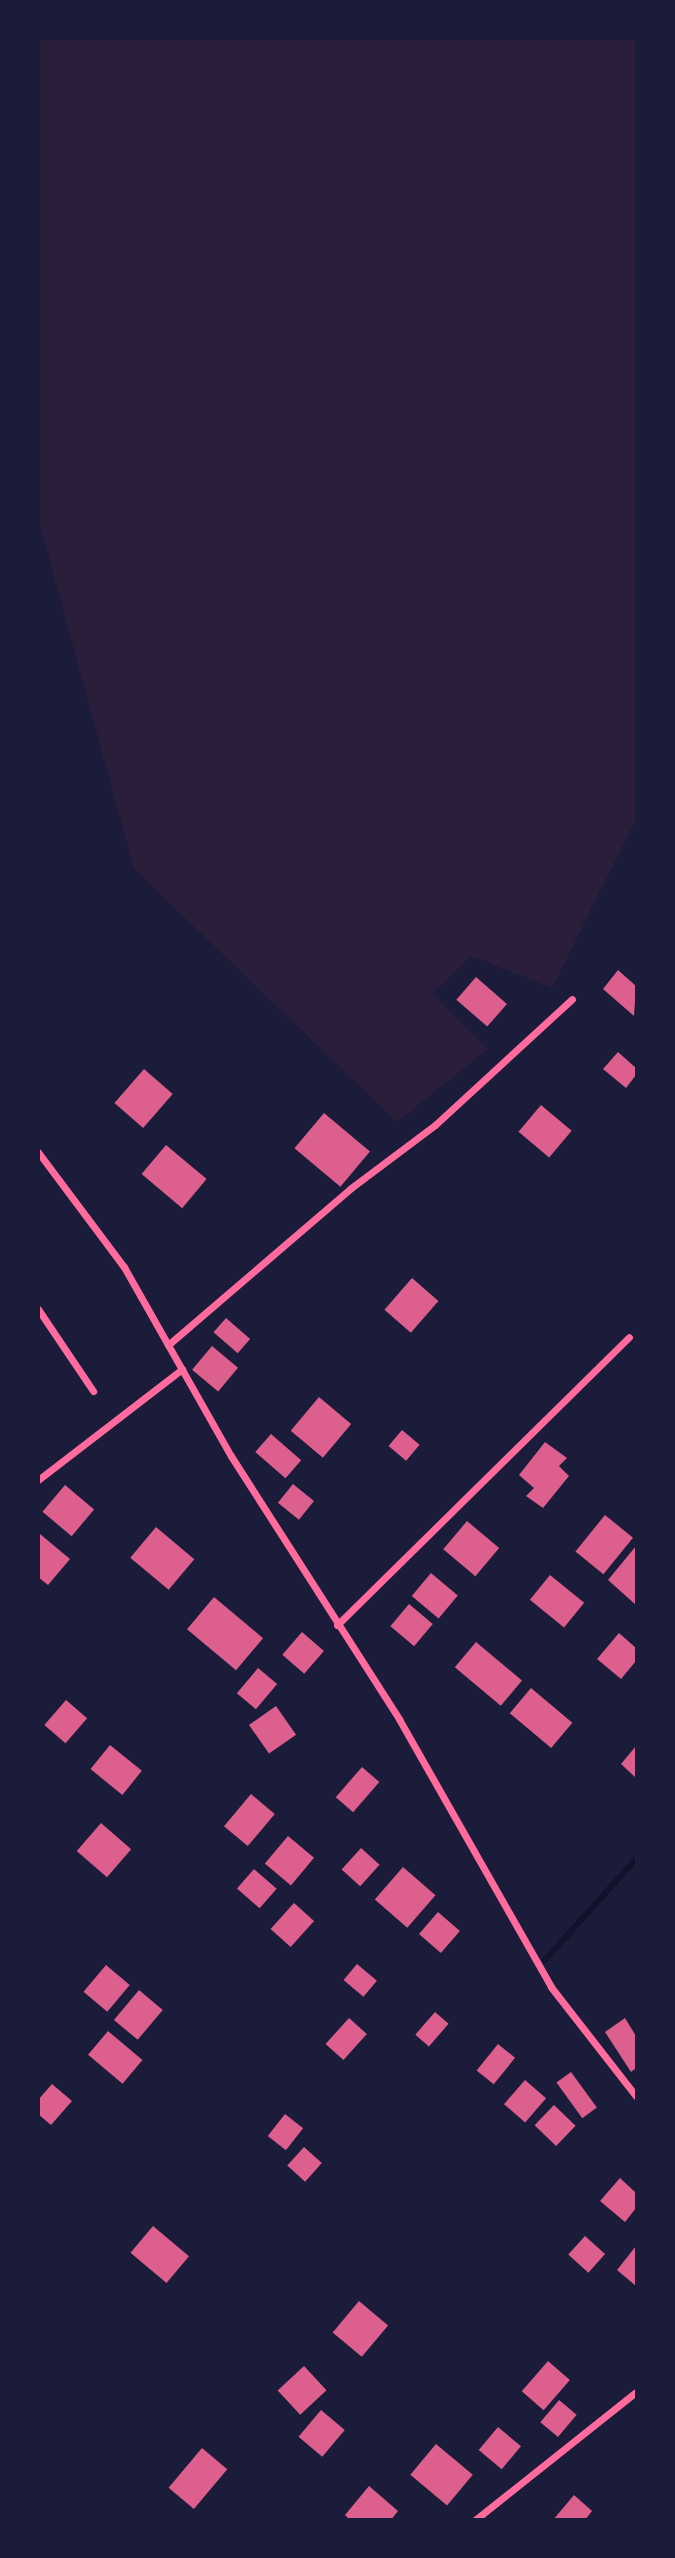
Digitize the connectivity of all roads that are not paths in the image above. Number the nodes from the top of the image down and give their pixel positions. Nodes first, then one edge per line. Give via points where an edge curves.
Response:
1 (572, 999) dead end
2 (38, 1152) edge
3 (38, 1308) edge
4 (629, 1337) dead end
5 (168, 1345) junction
6 (182, 1368) junction
7 (93, 1391) dead end
8 (38, 1480) edge
9 (337, 1625) junction
10 (636, 2096) edge
11 (636, 2392) edge
12 (475, 2519) edge

1 - 5 street via 435,1125 351,1188
2 - 5 street via 124,1267
3 - 7 street
4 - 9 street
5 - 6 street
6 - 8 street
6 - 9 street
9 - 10 street via 399,1719 551,1987
11 - 12 street

